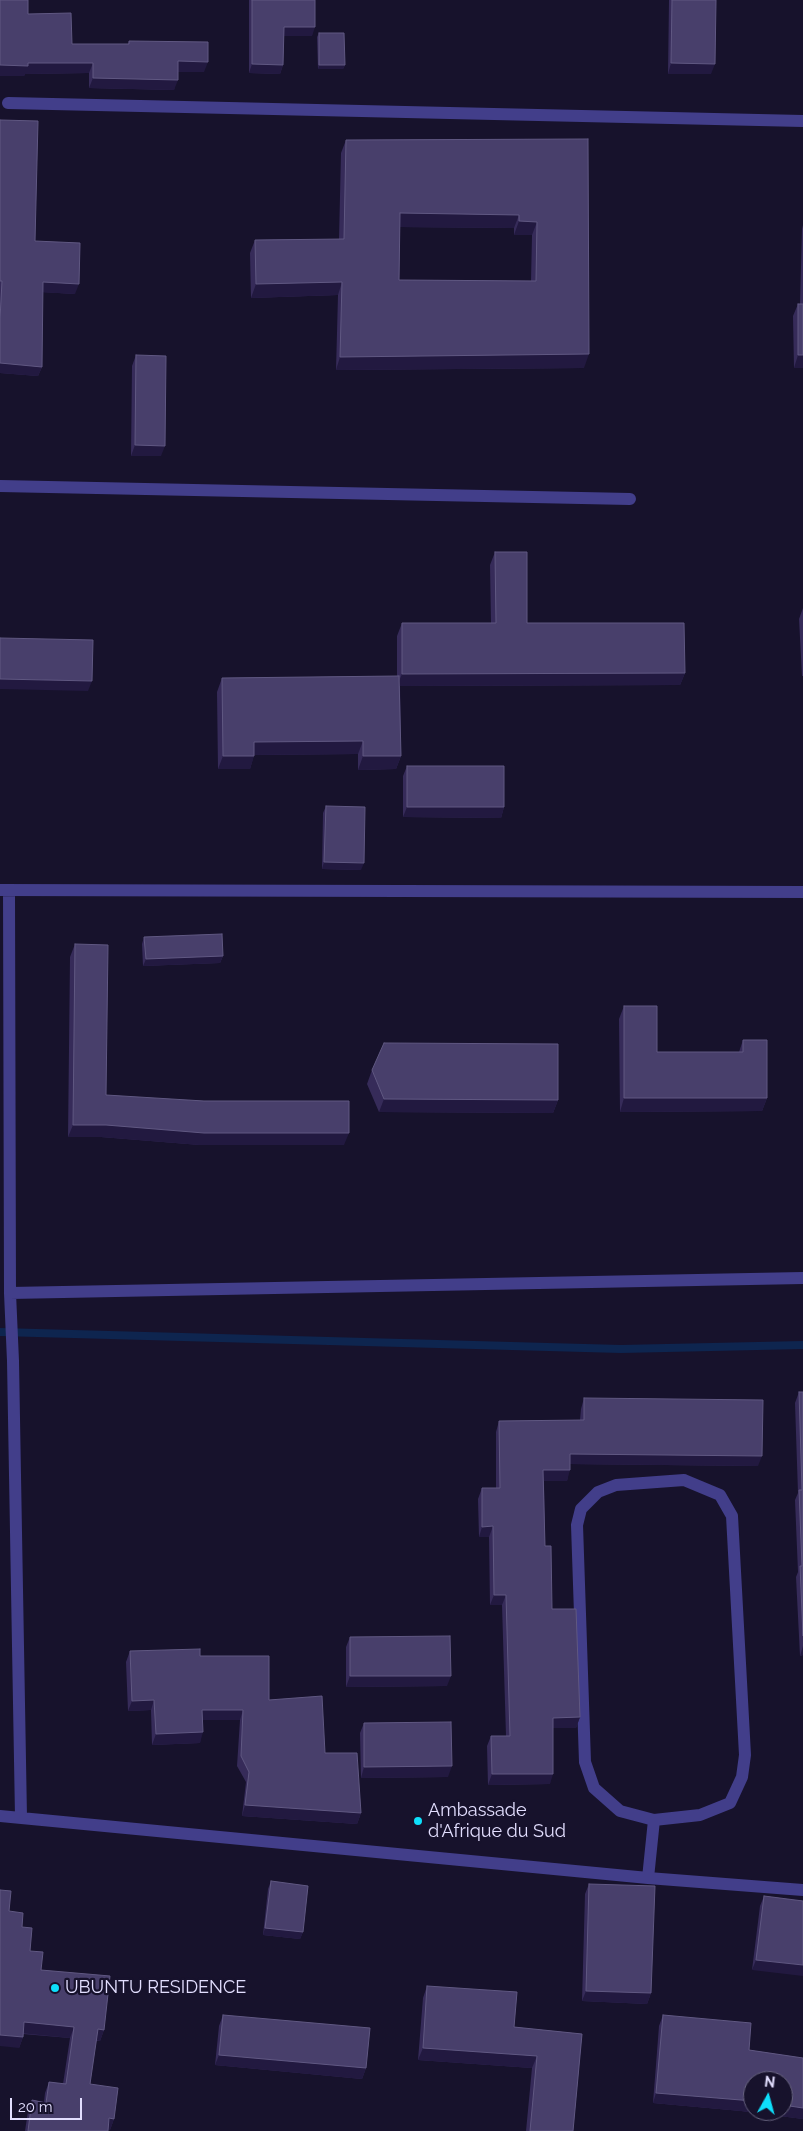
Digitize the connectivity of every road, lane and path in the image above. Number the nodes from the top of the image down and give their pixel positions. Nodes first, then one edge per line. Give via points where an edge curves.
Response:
1 (8, 103) dead end
2 (803, 121) edge
3 (0, 486) edge
4 (630, 499) dead end
5 (5, 890) edge
6 (803, 892) edge
7 (803, 1278) edge
8 (10, 1293) junction
9 (0, 1816) edge
10 (21, 1817) junction
11 (654, 1820) junction
12 (648, 1878) junction
13 (803, 1890) edge

1 - 2 street
3 - 4 street
5 - 6 street
5 - 8 street
7 - 8 street
8 - 10 street
9 - 10 street
10 - 12 street
11 - 11 street via 700,1815 730,1803 742,1776 745,1755 732,1516 720,1495 684,1480 616,1485 598,1492 581,1509 577,1525 585,1762 594,1788 620,1811
11 - 12 street
12 - 13 street

